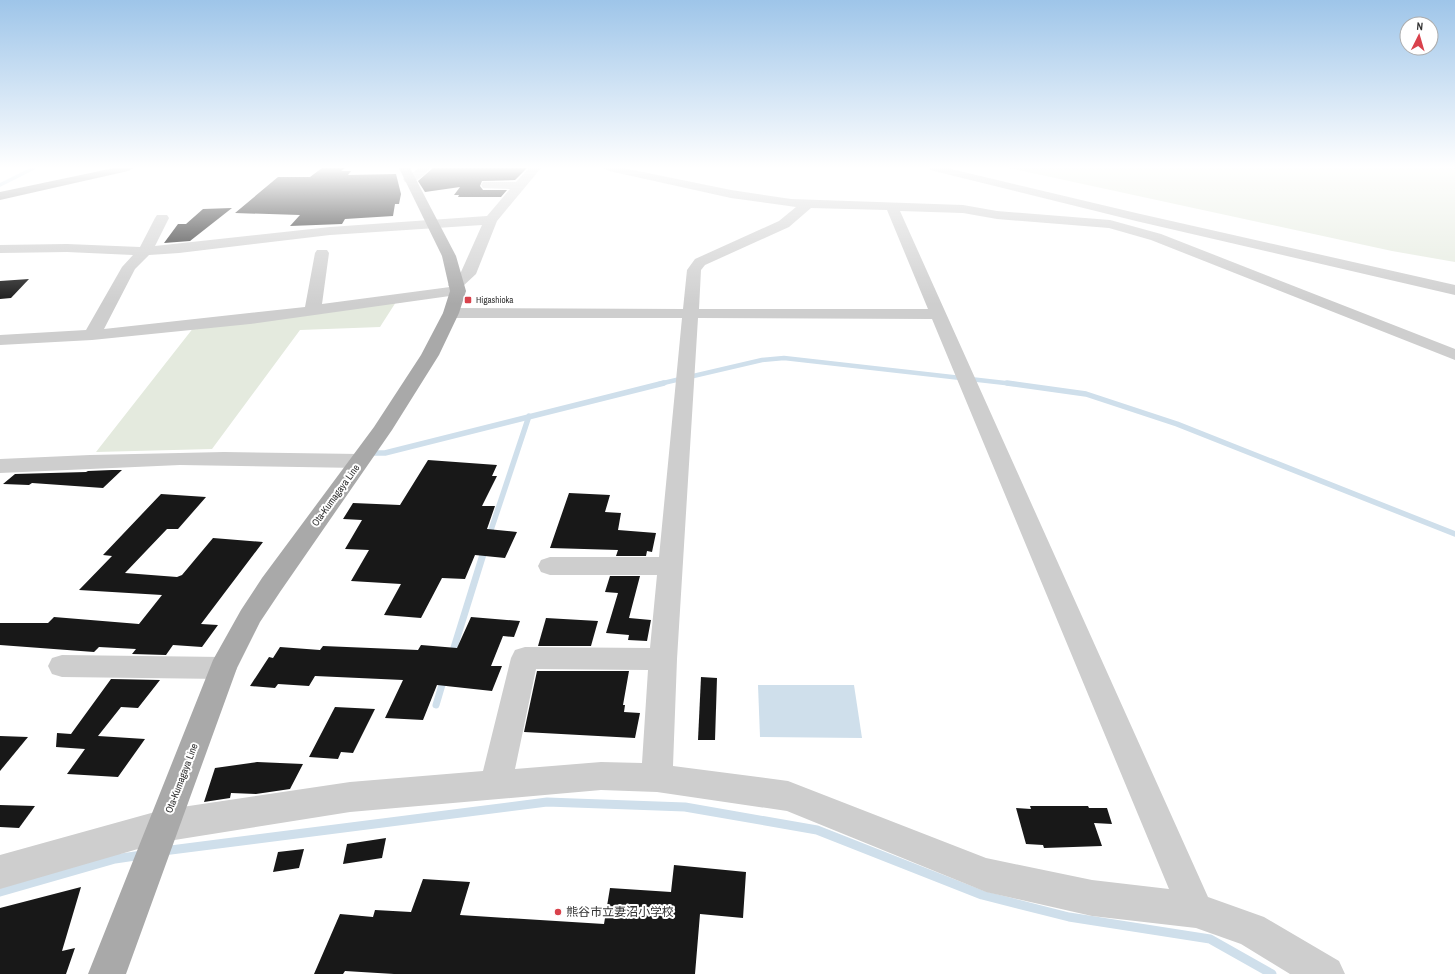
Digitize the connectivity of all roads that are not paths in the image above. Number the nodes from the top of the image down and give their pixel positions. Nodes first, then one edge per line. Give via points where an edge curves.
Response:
1 (430, 213) edge
2 (497, 213) edge
3 (796, 213) edge
4 (895, 213) edge
5 (988, 213) edge
6 (1120, 213) edge
7 (162, 218) dead end
8 (491, 220) junction
9 (434, 223) junction
10 (0, 249) edge
11 (145, 251) junction
12 (322, 253) dead end
13 (457, 288) junction
14 (1455, 290) edge
15 (313, 310) junction
16 (451, 313) junction
17 (690, 314) junction
18 (939, 314) junction
19 (92, 334) junction
20 (0, 340) edge
21 (1455, 355) edge
22 (359, 461) junction
23 (8, 465) edge
24 (0, 480) edge
25 (550, 566) dead end
26 (670, 566) junction
27 (663, 659) junction
28 (62, 666) dead end
29 (223, 668) junction
30 (657, 778) junction
31 (496, 784) junction
32 (162, 826) junction
33 (0, 872) edge
34 (1196, 910) junction
35 (107, 974) edge
36 (1326, 974) edge

1 - 9 main road
2 - 8 street
3 - 17 street via 784,224 700,262 694,270
4 - 18 street
5 - 21 street via 1124,227 1156,237
6 - 14 street
7 - 11 street
8 - 9 street
8 - 13 street via 468,274
9 - 11 street via 330,231
9 - 13 main road via 449,256
10 - 11 street
11 - 19 street via 129,267
12 - 15 street
13 - 15 street
13 - 16 main road, Ota-Kumagaya Line
15 - 19 street via 250,319
16 - 17 street
16 - 22 main road, Ota-Kumagaya Line via 430,355
17 - 18 street
17 - 26 street
18 - 34 street
19 - 20 street
22 - 23 street via 149,459
22 - 29 main road, Ota-Kumagaya Line via 271,585 250,617
23 - 24 street
25 - 26 street
26 - 27 street
27 - 30 street
27 - 31 street via 525,658
28 - 29 street
29 - 32 main road, Ota-Kumagaya Line
30 - 31 street via 601,776
30 - 34 street via 788,796 986,875 1092,898
31 - 32 street via 350,797
32 - 33 street
32 - 35 main road, Ota-Kumagaya Line
34 - 36 street via 1251,930

